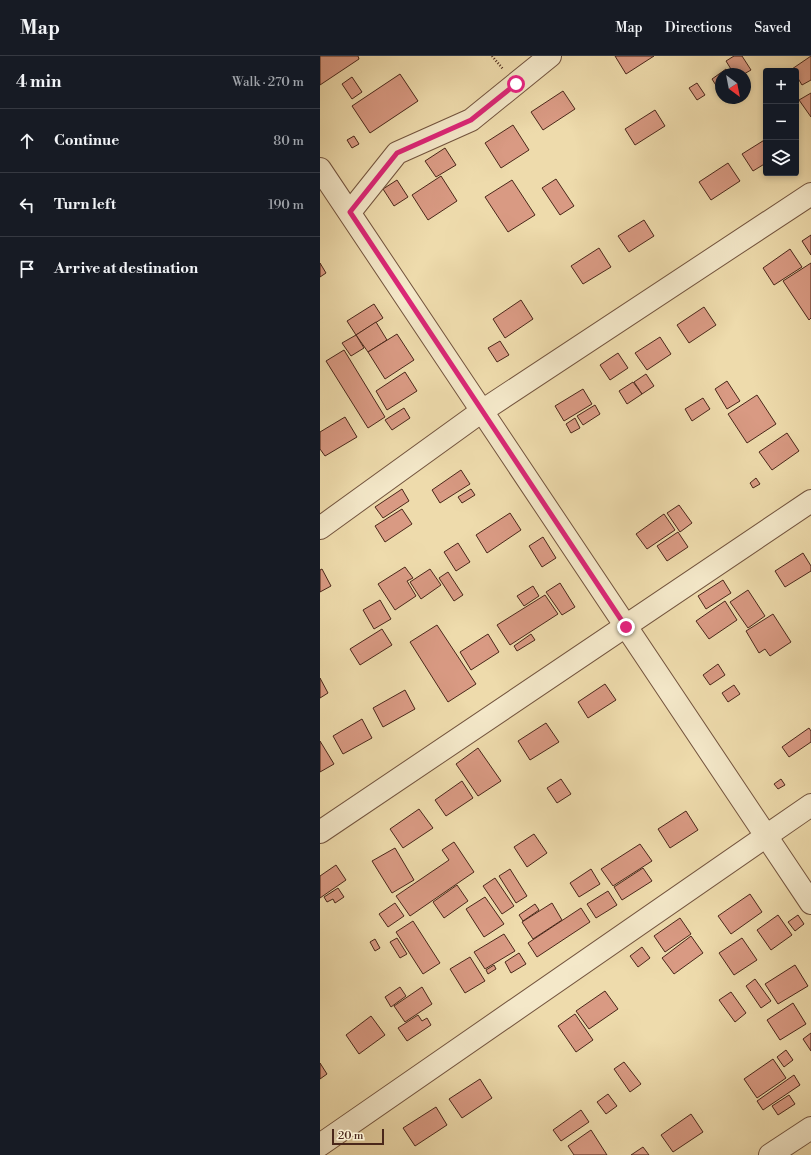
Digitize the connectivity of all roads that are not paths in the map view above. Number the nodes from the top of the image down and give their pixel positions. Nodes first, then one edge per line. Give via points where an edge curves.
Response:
1 (550, 56) edge
2 (324, 183) edge
3 (811, 194) edge
4 (350, 212) junction
5 (482, 411) junction
6 (811, 501) edge
7 (320, 528) edge
8 (626, 627) junction
9 (811, 805) edge
10 (320, 832) edge
11 (766, 837) junction
12 (811, 903) edge
13 (811, 1128) edge
14 (320, 1144) edge
15 (770, 1155) edge

1 - 4 street via 471,120 397,153
2 - 4 street
3 - 5 street
4 - 5 street
5 - 7 street
5 - 8 street
6 - 8 street
8 - 10 street
8 - 11 street
9 - 11 street
11 - 12 street
11 - 14 street
13 - 15 street

